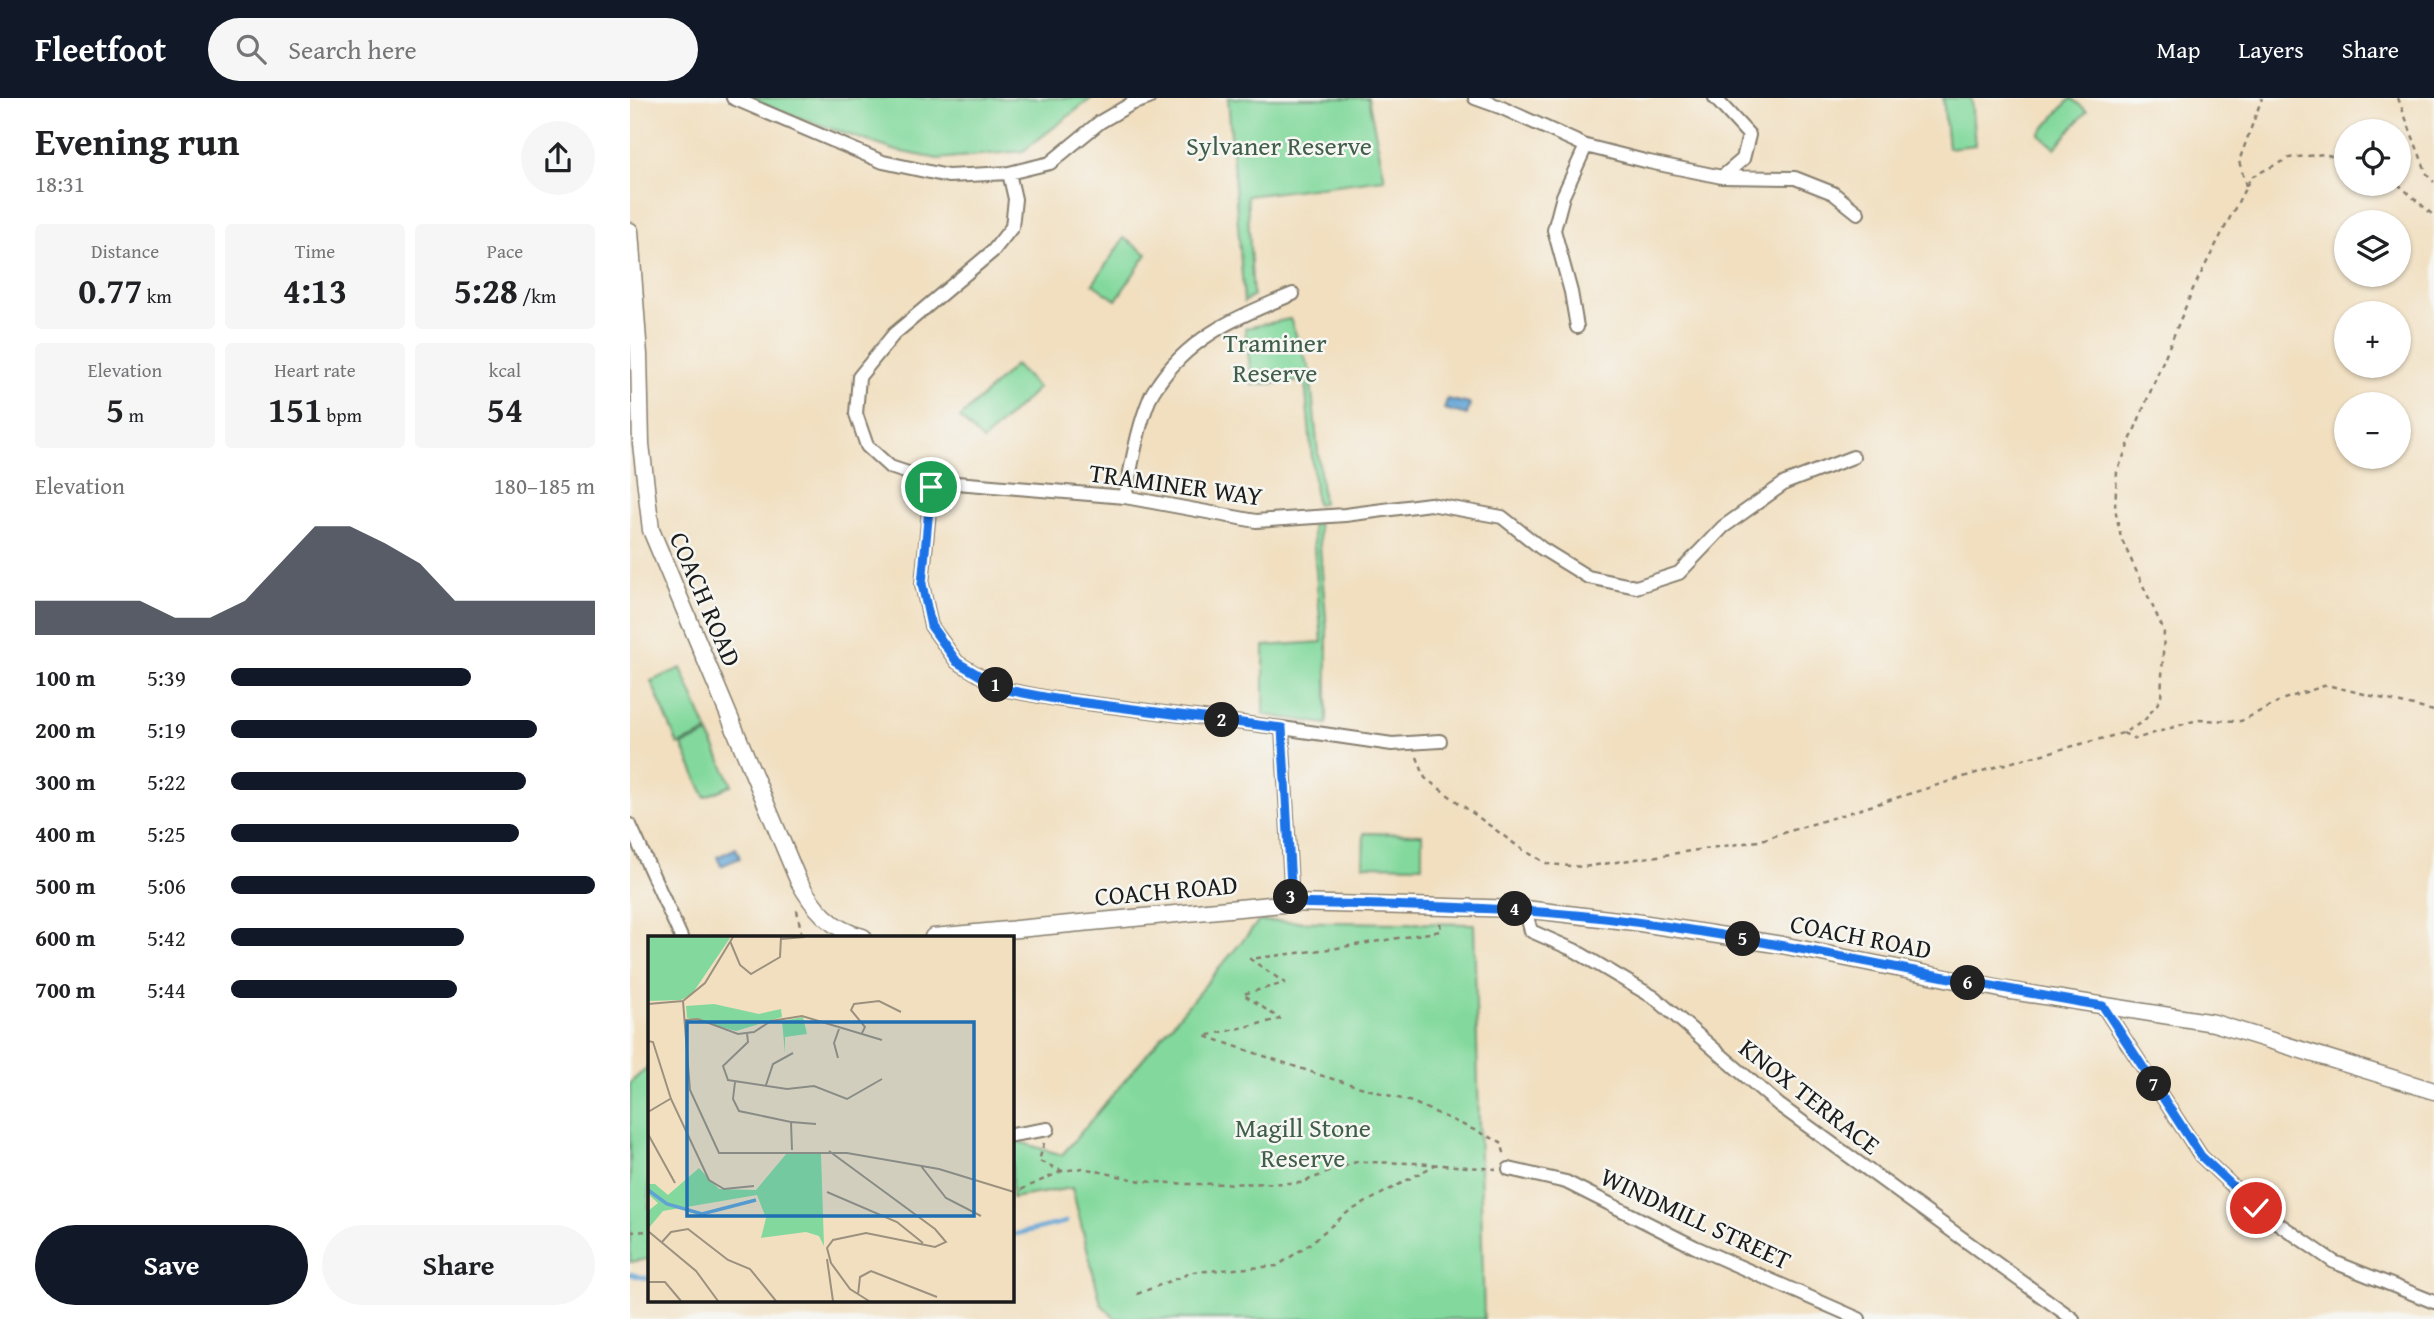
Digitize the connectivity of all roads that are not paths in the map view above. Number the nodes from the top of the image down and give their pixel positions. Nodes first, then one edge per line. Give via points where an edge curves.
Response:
1 (733, 98) edge
2 (1149, 98) edge
3 (1475, 98) edge
4 (1715, 98) edge
5 (1586, 146) junction
6 (1009, 173) junction
7 (1722, 177) junction
8 (1858, 213) dead end
9 (630, 231) edge
10 (1293, 294) dead end
11 (1577, 327) dead end
12 (1853, 457) dead end
13 (932, 481) junction
14 (1125, 497) junction
15 (1282, 728) junction
16 (1440, 741) dead end
17 (630, 825) edge
18 (1292, 903) junction
19 (1525, 909) junction
20 (681, 936) edge
21 (859, 936) edge
22 (944, 936) edge
23 (2103, 1006) junction
24 (2434, 1091) edge
25 (1048, 1129) road end
26 (1013, 1135) edge
27 (1509, 1169) road end
28 (2434, 1303) edge
29 (1859, 1319) edge
30 (2074, 1319) edge

1 - 6 street via 883,162 948,176
2 - 6 street via 1100,122 1050,163
3 - 5 street
4 - 7 street via 1749,135 1743,159
5 - 7 street
5 - 11 street via 1563,196 1554,230
6 - 13 street, TRAMINER WAY via 1015,199 1012,227 993,251 894,334 859,377 856,414 867,446 890,467
7 - 8 street via 1795,178 1833,192
9 - 21 street, COACH ROAD via 641,444 651,530 798,880 809,900 832,924
10 - 14 street via 1228,322 1173,364 1150,397
12 - 14 street, TRAMINER WAY via 1785,483 1723,527 1679,573 1636,587 1588,577 1502,517 1430,504 1256,521
13 - 14 street, TRAMINER WAY
13 - 15 street via 922,584 931,626 957,662 1002,689
15 - 16 street via 1392,744
15 - 18 street
17 - 20 street
18 - 19 street, COACH ROAD
18 - 22 street, COACH ROAD
19 - 23 street, COACH ROAD via 1769,943
19 - 30 street, KNOX TERRACE via 1531,930 1655,998 1779,1105
23 - 24 street, COACH ROAD via 2214,1023
23 - 28 street via 2201,1156 2256,1208 2334,1262
25 - 26 street
27 - 29 street, WINDMILL STREET via 1566,1182 1695,1247

